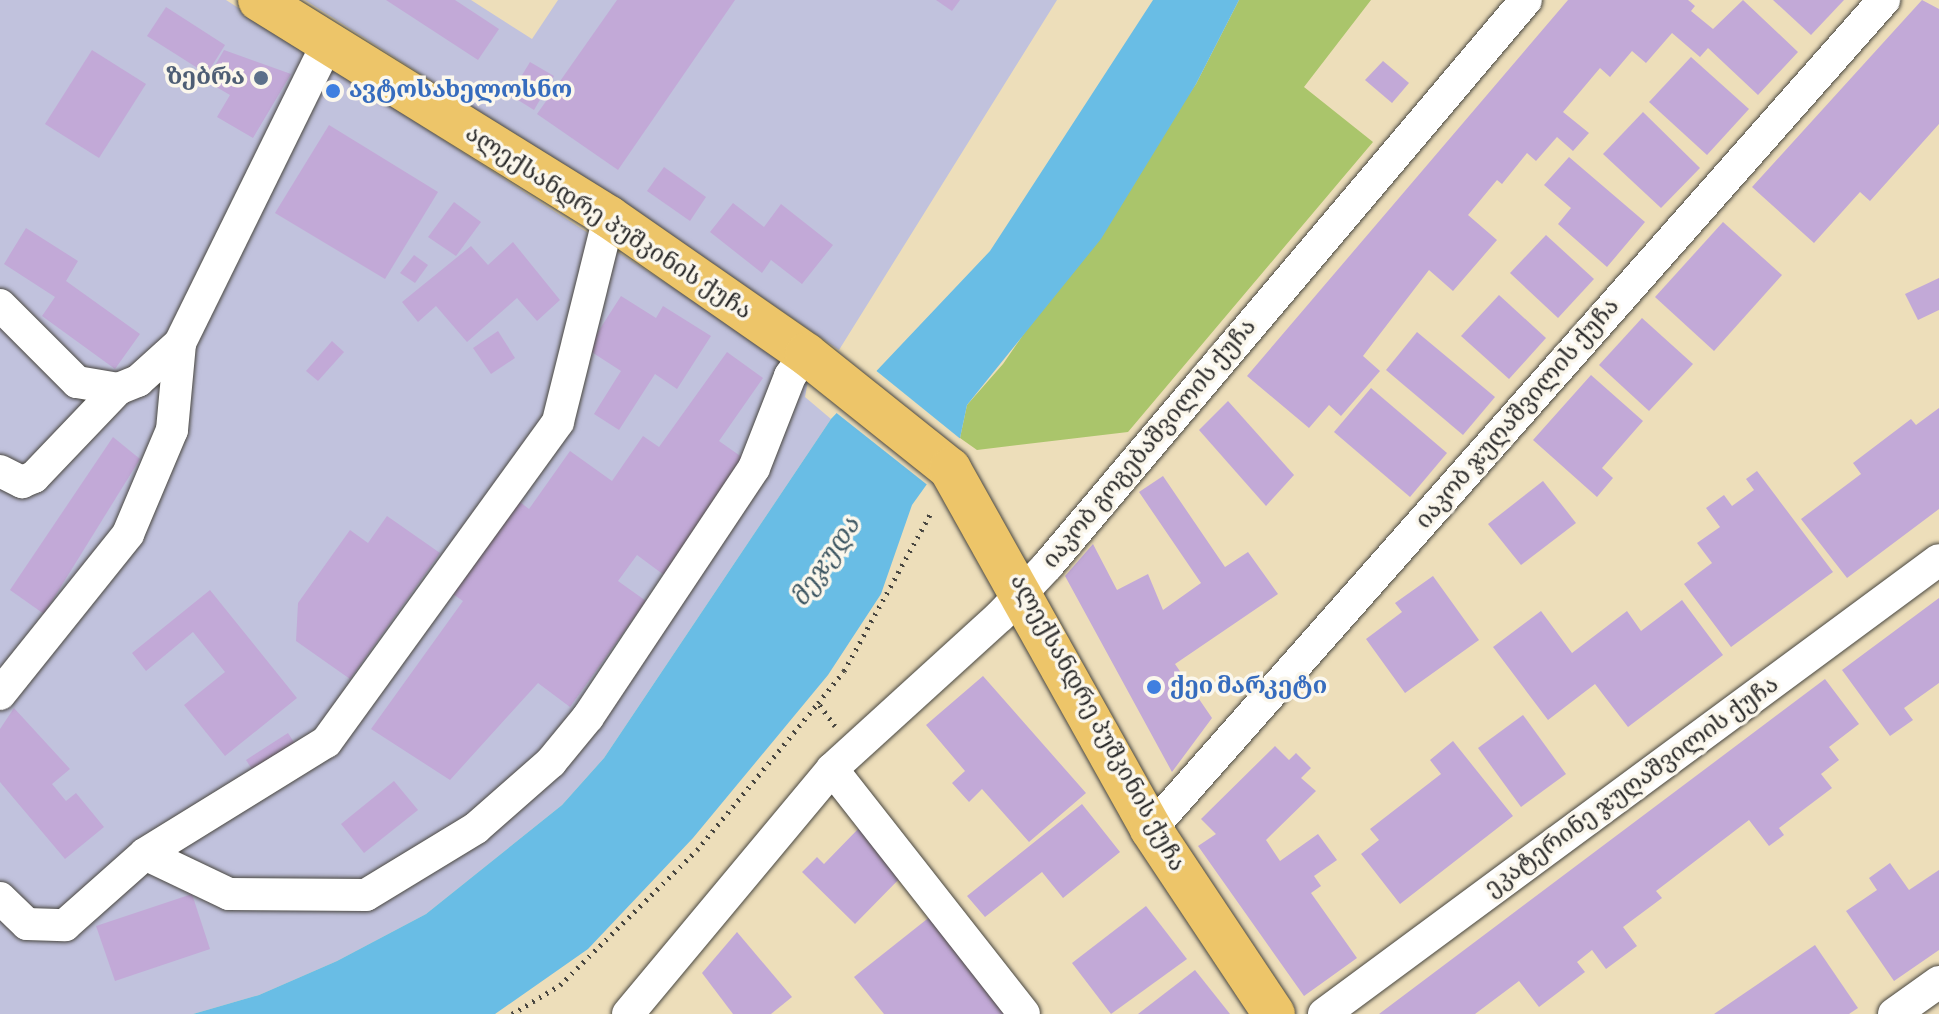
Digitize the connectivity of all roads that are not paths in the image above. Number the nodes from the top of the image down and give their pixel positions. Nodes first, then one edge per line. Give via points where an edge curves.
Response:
1 (259, 0) edge
2 (1526, 0) edge
3 (1884, 0) edge
4 (327, 44) junction
5 (609, 217) junction
6 (0, 305) edge
7 (180, 343) junction
8 (819, 364) junction
9 (118, 389) junction
10 (0, 471) edge
11 (1939, 560) edge
12 (1023, 592) junction
13 (0, 694) edge
14 (842, 759) junction
15 (1151, 829) junction
16 (145, 854) junction
17 (0, 898) edge
18 (1939, 982) edge
19 (628, 1014) edge
20 (1024, 1014) edge
21 (1274, 1014) edge
22 (1324, 1014) edge
23 (1894, 1014) edge

1 - 4 main road, ალექსანდრე პუშკინის ქუჩა
2 - 12 street, იაკობ გოგებაშვილის ქუჩა
3 - 15 street, იაკობ ჯუღაშვილის ქუჩა
4 - 5 main road, ალექსანდრე პუშკინის ქუჩა
4 - 7 street
5 - 8 main road, ალექსანდრე პუშკინის ქუჩა
5 - 16 street via 558,422 326,742
6 - 9 street via 77,382
7 - 9 street via 138,381
7 - 13 street via 172,430 128,534
8 - 12 main road, ალექსანდრე პუშკინის ქუჩა via 950,469
8 - 16 street via 790,376 754,468 588,717 551,762 476,828 366,895 229,894
9 - 10 street via 34,477 22,482
11 - 22 street, ეკატერინე ჯუღაშვილის ქუჩა
12 - 14 street, იაკობ გოგებაშვილის ქუჩა
12 - 15 main road, ალექსანდრე პუშკინის ქუჩა
14 - 19 street, იაკობ გოგებაშვილის ქუჩა
14 - 20 street
15 - 21 main road, ალექსანდრე პუშკინის ქუჩა
16 - 17 street via 65,925 27,924
18 - 23 street

